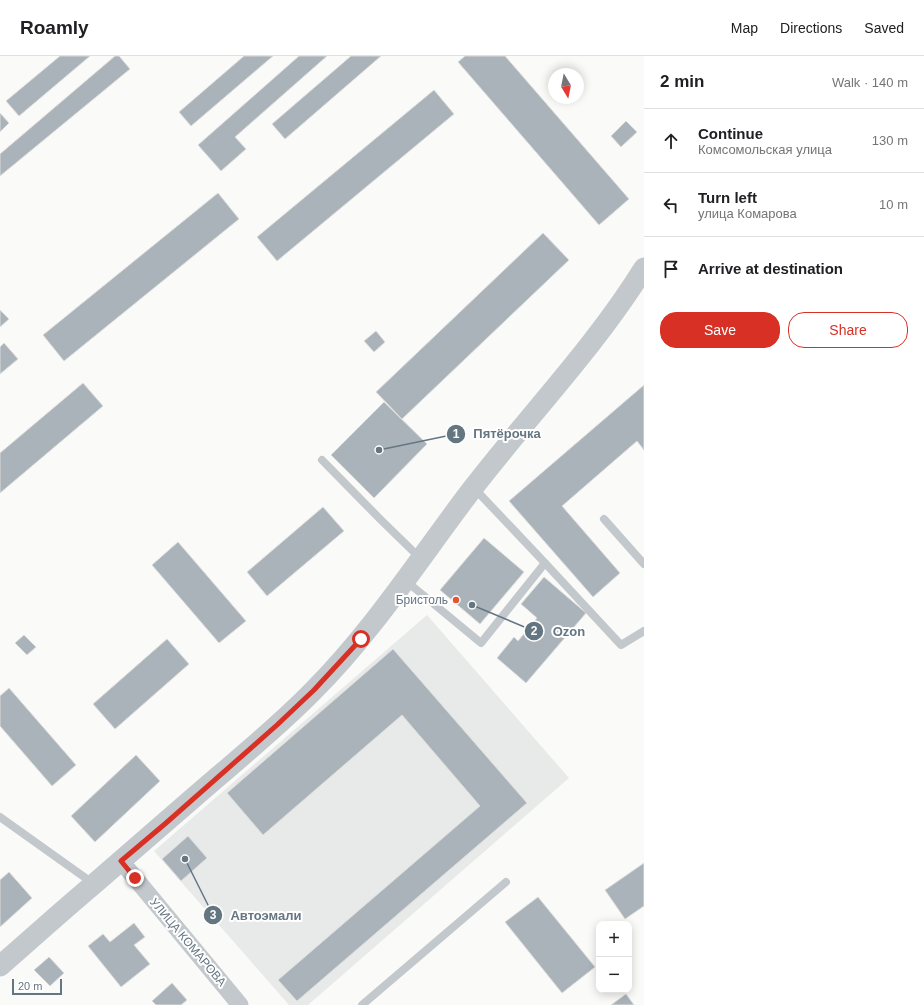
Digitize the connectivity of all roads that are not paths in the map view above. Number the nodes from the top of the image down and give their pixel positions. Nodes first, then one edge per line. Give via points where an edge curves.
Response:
1 (644, 268) edge
2 (322, 460) dead end
3 (474, 488) junction
4 (604, 519) dead end
5 (422, 559) junction
6 (545, 563) junction
7 (644, 564) edge
8 (405, 581) junction
9 (644, 631) edge
10 (0, 817) edge
11 (121, 861) junction
12 (506, 882) dead end
13 (94, 884) junction
14 (0, 966) edge
15 (240, 1005) edge
16 (362, 1005) edge

1 - 3 street via 606,324
2 - 5 lane
3 - 5 street
3 - 6 lane
4 - 7 lane
5 - 8 street
6 - 8 lane via 481,643
6 - 9 lane via 621,645
8 - 11 street via 361,639 314,690 254,746
10 - 13 lane
11 - 13 street
11 - 15 street, УЛИЦА КОМАРОВА
12 - 16 lane
13 - 14 street

